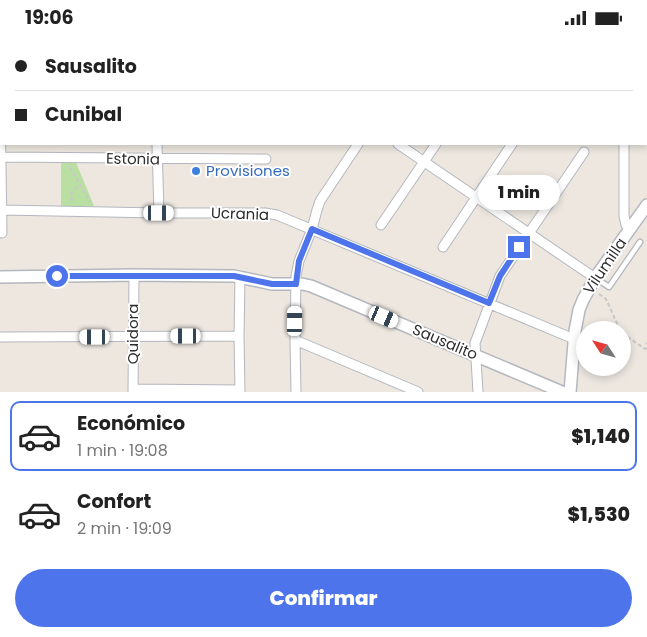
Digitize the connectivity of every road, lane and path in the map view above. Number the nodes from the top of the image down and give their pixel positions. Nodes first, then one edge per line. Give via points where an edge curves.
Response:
1 (157, 145) edge
2 (357, 145) edge
3 (400, 145) edge
4 (435, 145) edge
5 (511, 145) edge
6 (624, 145) edge
7 (584, 152) dead end
8 (1, 157) edge
9 (65, 158) junction
10 (158, 159) junction
11 (266, 159) dead end
12 (424, 161) junction
13 (80, 184) junction
14 (476, 197) junction
15 (647, 205) edge
16 (2, 210) junction
17 (72, 211) junction
18 (95, 211) junction
19 (159, 213) junction
20 (380, 225) dead end
21 (631, 228) junction
22 (312, 229) junction
23 (2, 233) dead end
24 (529, 233) junction
25 (640, 241) dead end
26 (443, 247) dead end
27 (134, 275) junction
28 (0, 277) edge
29 (240, 277) junction
30 (593, 283) junction
31 (296, 284) junction
32 (489, 303) junction
33 (617, 321) edge
34 (239, 336) junction
35 (0, 337) edge
36 (132, 337) junction
37 (631, 338) edge
38 (574, 339) junction
39 (294, 340) junction
40 (647, 348) edge
41 (476, 355) junction
42 (133, 391) edge
43 (240, 391) edge
44 (296, 392) edge
45 (418, 392) edge
46 (478, 392) edge
47 (562, 392) edge
48 (570, 392) edge

1 - 10 street
2 - 22 street via 320,201
3 - 12 street
4 - 12 street
5 - 14 street
6 - 21 street via 624,216 626,225
7 - 24 street
8 - 9 street, Estonia
8 - 16 street
9 - 10 street, Estonia
9 - 13 path
10 - 11 street, Estonia
10 - 19 street
12 - 14 street
12 - 20 street
13 - 17 path via 71,194
13 - 18 path
14 - 24 street
14 - 26 street
15 - 21 street, Vilumilla
16 - 17 street, Ucrania
16 - 23 street
17 - 18 street, Ucrania
18 - 19 street, Ucrania
19 - 22 street, Ucrania via 266,213
21 - 30 street, Vilumilla
22 - 31 street via 299,261
22 - 32 street, Ucrania
24 - 30 street
24 - 32 street via 500,276
25 - 30 lane via 610,287
27 - 28 street, Sausalito
27 - 29 street, Sausalito
27 - 36 street, Quidora
29 - 31 street, Sausalito via 272,284
29 - 34 street
30 - 33 path
30 - 38 street, Vilumilla via 579,310
31 - 39 street
31 - 41 street, Sausalito via 311,286
32 - 38 street, Ucrania
32 - 41 street via 475,343
34 - 36 street
34 - 43 street
35 - 36 street
36 - 42 street, Quidora
37 - 40 path
38 - 48 street, Vilumilla
39 - 44 street
39 - 45 street
41 - 46 street
41 - 47 street, Sausalito
42 - 43 street

